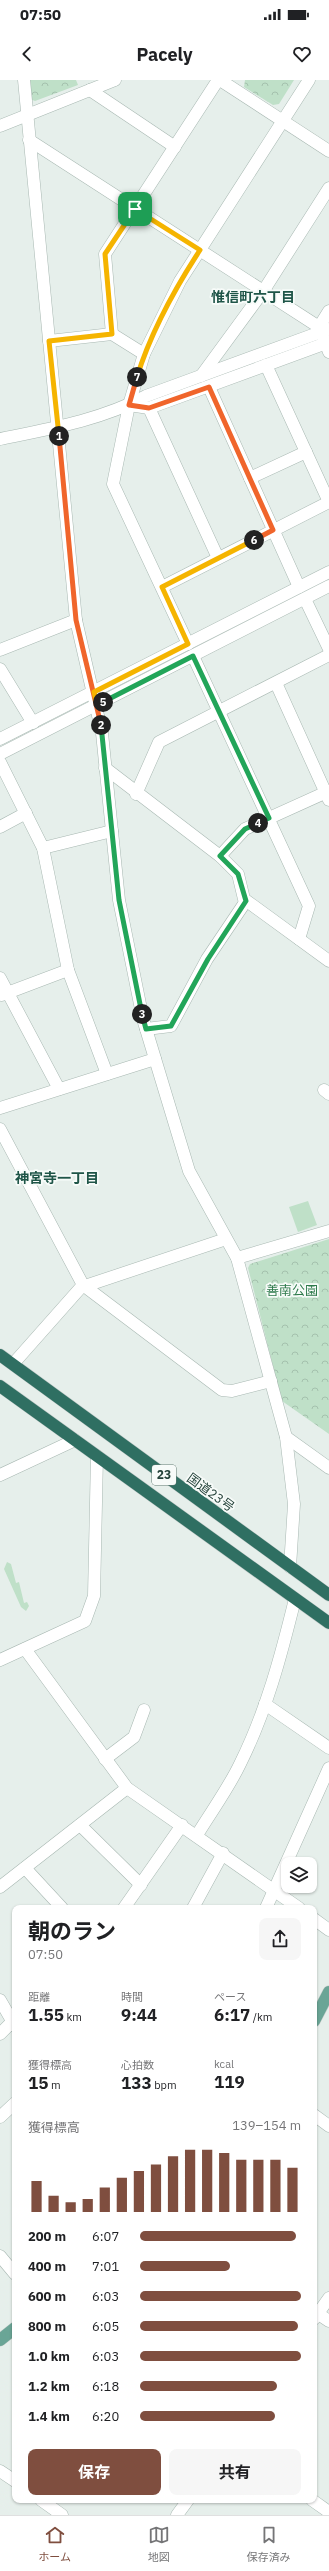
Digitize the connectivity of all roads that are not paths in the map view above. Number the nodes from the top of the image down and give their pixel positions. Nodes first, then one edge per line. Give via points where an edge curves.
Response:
1 (24, 80) edge
2 (115, 80) edge
3 (219, 80) edge
4 (309, 80) edge
5 (237, 84) edge
6 (90, 90) junction
7 (27, 114) junction
8 (283, 122) junction
9 (0, 126) edge
10 (29, 140) junction
11 (175, 147) junction
12 (329, 151) edge
13 (329, 188) edge
14 (135, 209) junction
15 (200, 250) junction
16 (264, 290) junction
17 (329, 311) edge
18 (112, 334) junction
19 (325, 338) edge
20 (49, 341) junction
21 (144, 354) junction
22 (266, 365) junction
23 (201, 376) junction
24 (209, 387) junction
25 (129, 405) junction
26 (149, 408) junction
27 (58, 427) junction
28 (0, 440) edge
29 (306, 452) junction
30 (250, 478) junction
31 (329, 502) edge
32 (273, 530) junction
33 (218, 558) junction
34 (329, 572) edge
35 (329, 586) edge
36 (162, 587) junction
37 (299, 587) junction
38 (305, 599) junction
39 (76, 620) junction
40 (188, 644) junction
41 (329, 649) edge
42 (0, 650) edge
43 (329, 655) edge
44 (193, 656) junction
45 (0, 669) edge
46 (276, 683) junction
47 (94, 692) junction
48 (97, 705) junction
49 (219, 711) junction
50 (33, 723) junction
51 (0, 739) edge
52 (0, 754) edge
53 (0, 762) edge
54 (105, 768) junction
55 (136, 794) junction
56 (328, 795) edge
57 (26, 813) junction
58 (269, 818) junction
59 (0, 826) edge
60 (112, 831) junction
61 (43, 848) junction
62 (220, 856) junction
63 (246, 901) junction
64 (299, 939) junction
65 (329, 961) edge
66 (68, 970) junction
67 (0, 978) edge
68 (4, 995) edge
69 (146, 1029) junction
70 (155, 1059) junction
71 (107, 1074) junction
72 (59, 1089) junction
73 (0, 1108) edge
74 (0, 1128) edge
75 (329, 1230) edge
76 (226, 1239) junction
77 (237, 1258) junction
78 (84, 1286) junction
79 (0, 1355) edge
80 (12, 1364) junction
81 (271, 1381) junction
82 (0, 1386) edge
83 (286, 1438) junction
84 (75, 1440) junction
85 (97, 1456) junction
86 (329, 1468) edge
87 (0, 1475) edge
88 (290, 1567) junction
89 (329, 1595) edge
90 (295, 1599) junction
91 (329, 1623) edge
92 (25, 1649) junction
93 (0, 1660) edge
94 (265, 1704) junction
95 (144, 1710) dead end
96 (329, 1748) edge
97 (106, 1759) junction
98 (329, 1768) edge
99 (127, 1788) junction
100 (80, 1825) junction
101 (182, 1825) junction
102 (197, 1835) junction
103 (223, 1853) junction
104 (25, 1868) junction
105 (141, 1885) junction
106 (0, 1887) edge
107 (274, 1890) junction
108 (59, 1905) edge
109 (126, 1905) edge
110 (195, 1905) edge
111 (267, 1905) edge
112 (295, 1905) edge
113 (317, 1921) edge
114 (329, 1930) edge
115 (329, 1992) edge
116 (0, 2000) edge
117 (317, 2015) edge
118 (12, 2019) edge
119 (12, 2024) edge
120 (0, 2034) edge
121 (12, 2106) edge
122 (0, 2117) edge
123 (317, 2117) edge
124 (329, 2126) edge
125 (0, 2256) edge
126 (12, 2270) edge
127 (329, 2298) edge
128 (317, 2312) edge
129 (317, 2315) edge
130 (329, 2321) edge
131 (12, 2330) edge
132 (0, 2340) edge
133 (0, 2470) edge
134 (12, 2479) edge
135 (45, 2503) edge
136 (186, 2503) edge
137 (316, 2503) edge
138 (329, 2512) edge
139 (62, 2515) edge
140 (177, 2515) edge

1 - 7 street
2 - 6 street
3 - 5 street
3 - 11 street
4 - 8 street
5 - 8 street
6 - 7 street
6 - 11 street
7 - 9 street
7 - 10 street
8 - 12 street
8 - 15 street
10 - 14 street
10 - 20 street
11 - 14 street
13 - 16 street
14 - 15 street
14 - 18 street via 105,254
15 - 16 street
15 - 21 street via 161,316
16 - 19 street
16 - 23 street
17 - 19 street
18 - 20 street
18 - 21 street
19 - 22 street
19 - 23 street
20 - 27 street
21 - 25 street
22 - 24 street
22 - 29 street
23 - 25 street
24 - 26 street
24 - 30 street
25 - 26 street
25 - 27 street
25 - 36 street via 113,484
26 - 33 street
27 - 28 street
27 - 39 street
29 - 30 street
29 - 31 street
30 - 32 street
31 - 32 street
32 - 33 street
32 - 37 street
33 - 36 street
34 - 37 street
35 - 38 street
36 - 40 street
37 - 40 street
38 - 41 street
38 - 44 street
39 - 42 street
39 - 47 street
40 - 47 street
43 - 46 street
44 - 48 street
44 - 49 street
45 - 50 street
46 - 49 street
46 - 56 street
47 - 48 street
47 - 50 street
48 - 52 street
48 - 54 street
49 - 55 street via 159,742
49 - 58 street
50 - 51 street
53 - 57 street
54 - 55 street
54 - 60 street
55 - 62 street
56 - 58 street
57 - 59 street
57 - 61 street
58 - 62 street via 245,829
58 - 64 street via 309,906
60 - 61 street
60 - 69 street via 119,900
61 - 66 street
62 - 63 street via 238,874
63 - 64 street
63 - 69 street via 208,959 171,1026
64 - 65 street
66 - 68 street
66 - 71 street
67 - 68 street
68 - 72 street
69 - 70 street
70 - 71 street
70 - 76 street via 189,1171
71 - 72 street
72 - 73 street
74 - 78 street
75 - 77 street
76 - 77 street
76 - 78 street
77 - 81 street
78 - 80 street
78 - 81 street via 222,1390 232,1391
79 - 80 highway, 国道23号 / 23
80 - 88 highway, 国道23号 / 23
81 - 83 street
82 - 84 highway, 23
83 - 86 street
83 - 88 street via 294,1504
84 - 85 highway, 23
84 - 87 street
85 - 90 highway, 23
85 - 92 street via 94,1596 85,1620
88 - 89 highway, 国道23号 / 23
90 - 91 highway, 23
90 - 94 street via 279,1665
92 - 93 street
92 - 97 street
94 - 96 street
94 - 102 street via 240,1765
95 - 97 street via 134,1737
97 - 99 street
98 - 107 street
99 - 100 street
99 - 101 street
100 - 104 street
100 - 105 street
101 - 102 street
101 - 105 street
102 - 103 street
103 - 107 street
103 - 110 street
104 - 106 street
104 - 108 street
105 - 109 street
107 - 111 street
107 - 112 street
113 - 114 street
115 - 117 main road
116 - 118 street
119 - 120 street
121 - 122 street
123 - 124 street
125 - 126 street
127 - 128 street
129 - 130 street
131 - 132 main road
133 - 134 street
135 - 139 street
136 - 140 street
137 - 138 street

